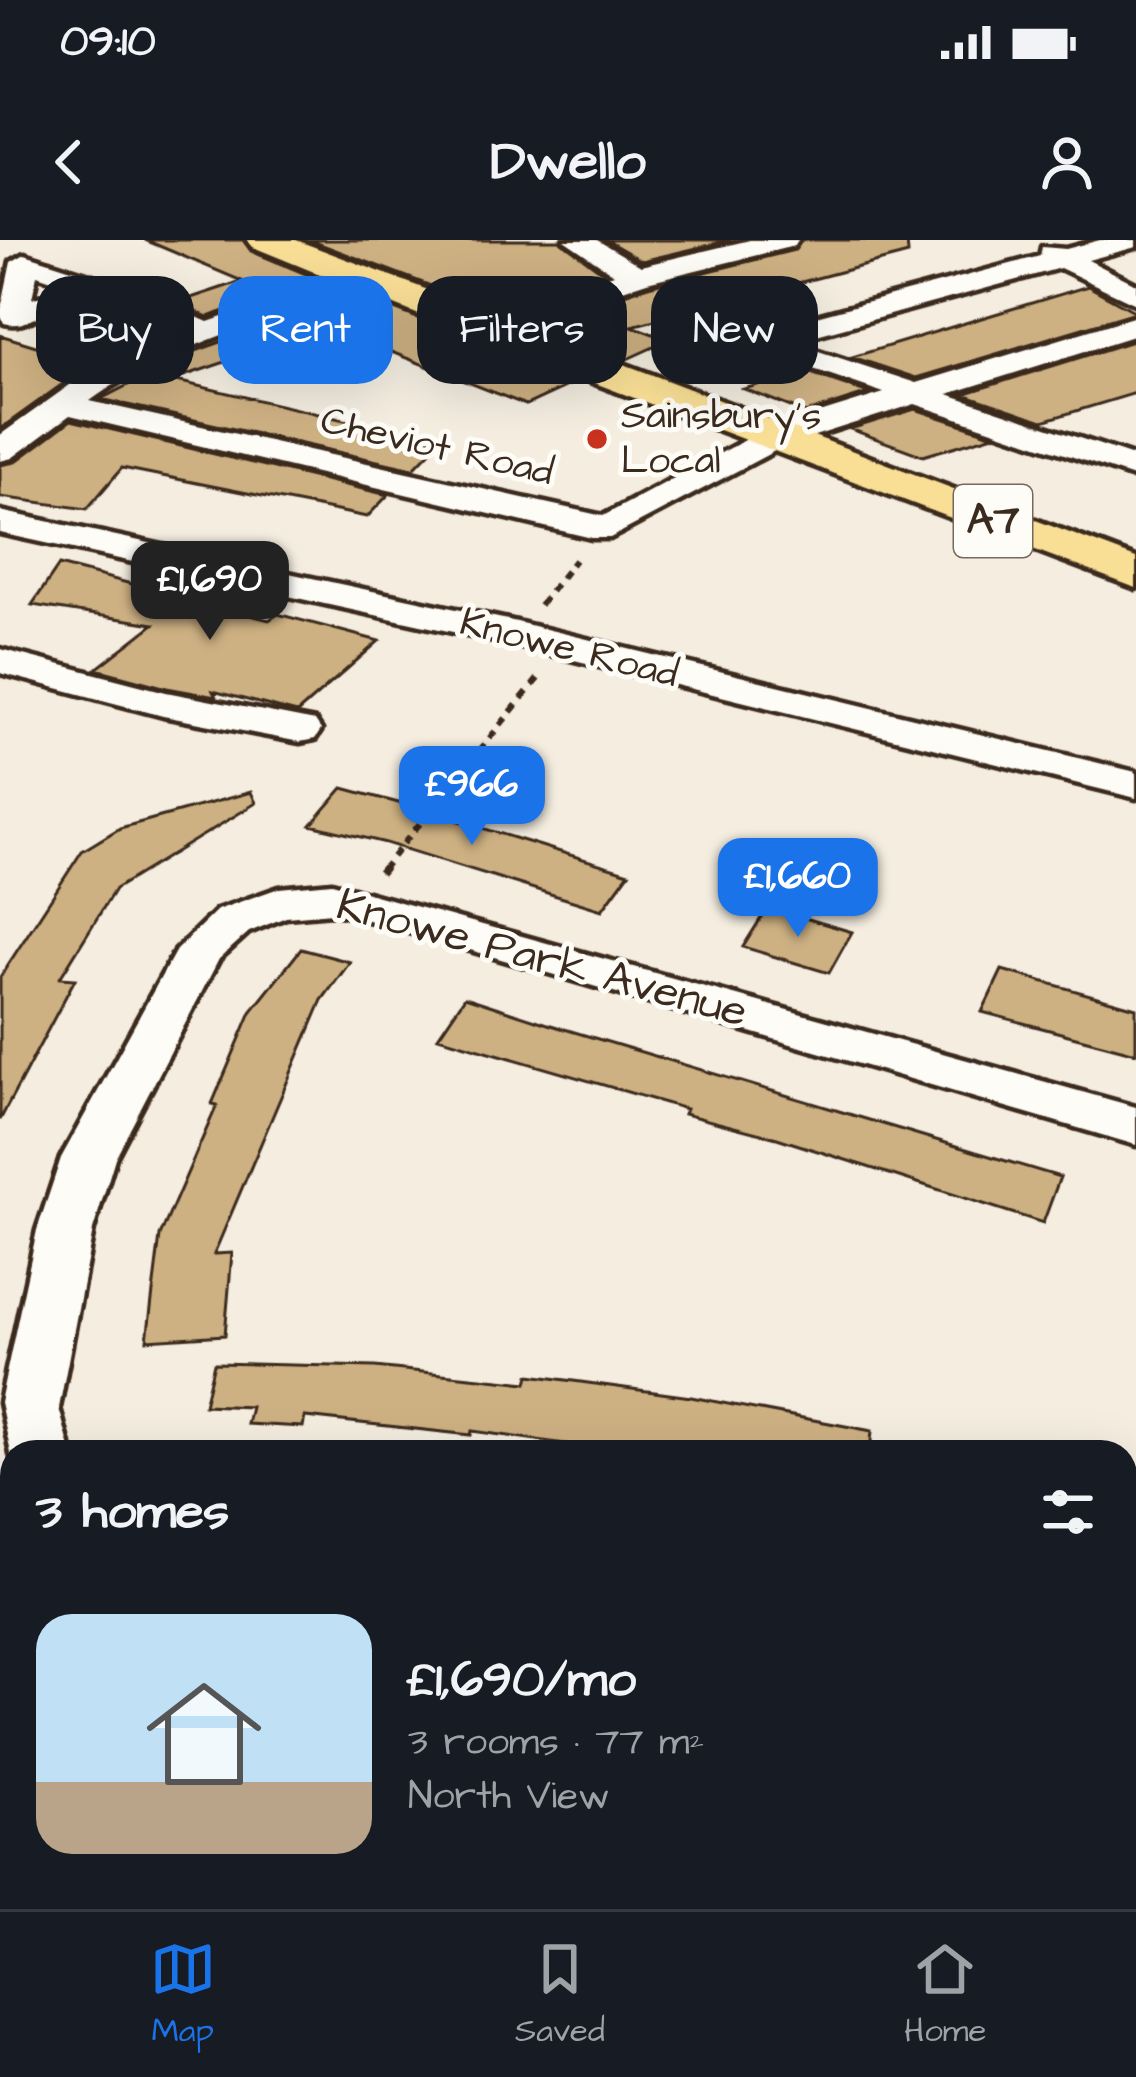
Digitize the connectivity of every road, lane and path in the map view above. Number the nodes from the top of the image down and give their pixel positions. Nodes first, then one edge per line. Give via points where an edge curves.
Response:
1 (266, 240) edge
2 (578, 240) edge
3 (784, 240) edge
4 (1024, 240) edge
5 (1131, 240) edge
6 (1064, 259) junction
7 (356, 276) edge
8 (637, 277) junction
9 (627, 280) edge
10 (1136, 295) edge
11 (818, 325) edge
12 (1136, 325) edge
13 (194, 328) edge
14 (218, 329) edge
15 (206, 333) junction
16 (818, 358) edge
17 (627, 382) edge
18 (920, 392) junction
19 (63, 404) junction
20 (1136, 434) edge
21 (774, 438) junction
22 (0, 451) edge
23 (1088, 451) junction
24 (1136, 468) edge
25 (13, 525) edge
26 (592, 527) junction
27 (0, 561) edge
28 (1136, 574) edge
29 (517, 634) junction
30 (0, 661) edge
31 (529, 691) dead end
32 (300, 730) dead end
33 (1136, 785) edge
34 (357, 902) junction
35 (1136, 1126) edge
36 (37, 1440) edge

1 - 7 main road, A7
2 - 8 street
3 - 8 street
4 - 6 street
5 - 6 street
6 - 10 street
6 - 11 street
8 - 9 street
12 - 18 street, Cheviot Road
13 - 15 street
14 - 15 street
15 - 19 street via 99,379
16 - 18 street
17 - 21 main road, A7
18 - 21 street, Cheviot Road
18 - 23 street
19 - 22 street
19 - 26 street, Cheviot Road
20 - 23 street
21 - 26 street, Cheviot Road via 626,521
21 - 28 main road, A7
23 - 24 street
25 - 27 street
25 - 29 street, Knowe Road
26 - 29 path
29 - 33 street, Knowe Road
30 - 32 street
31 - 34 path
34 - 35 street, Knowe Park Avenue
34 - 36 street, Knowe Park Avenue via 279,903 233,921 200,950 88,1158 29,1408

